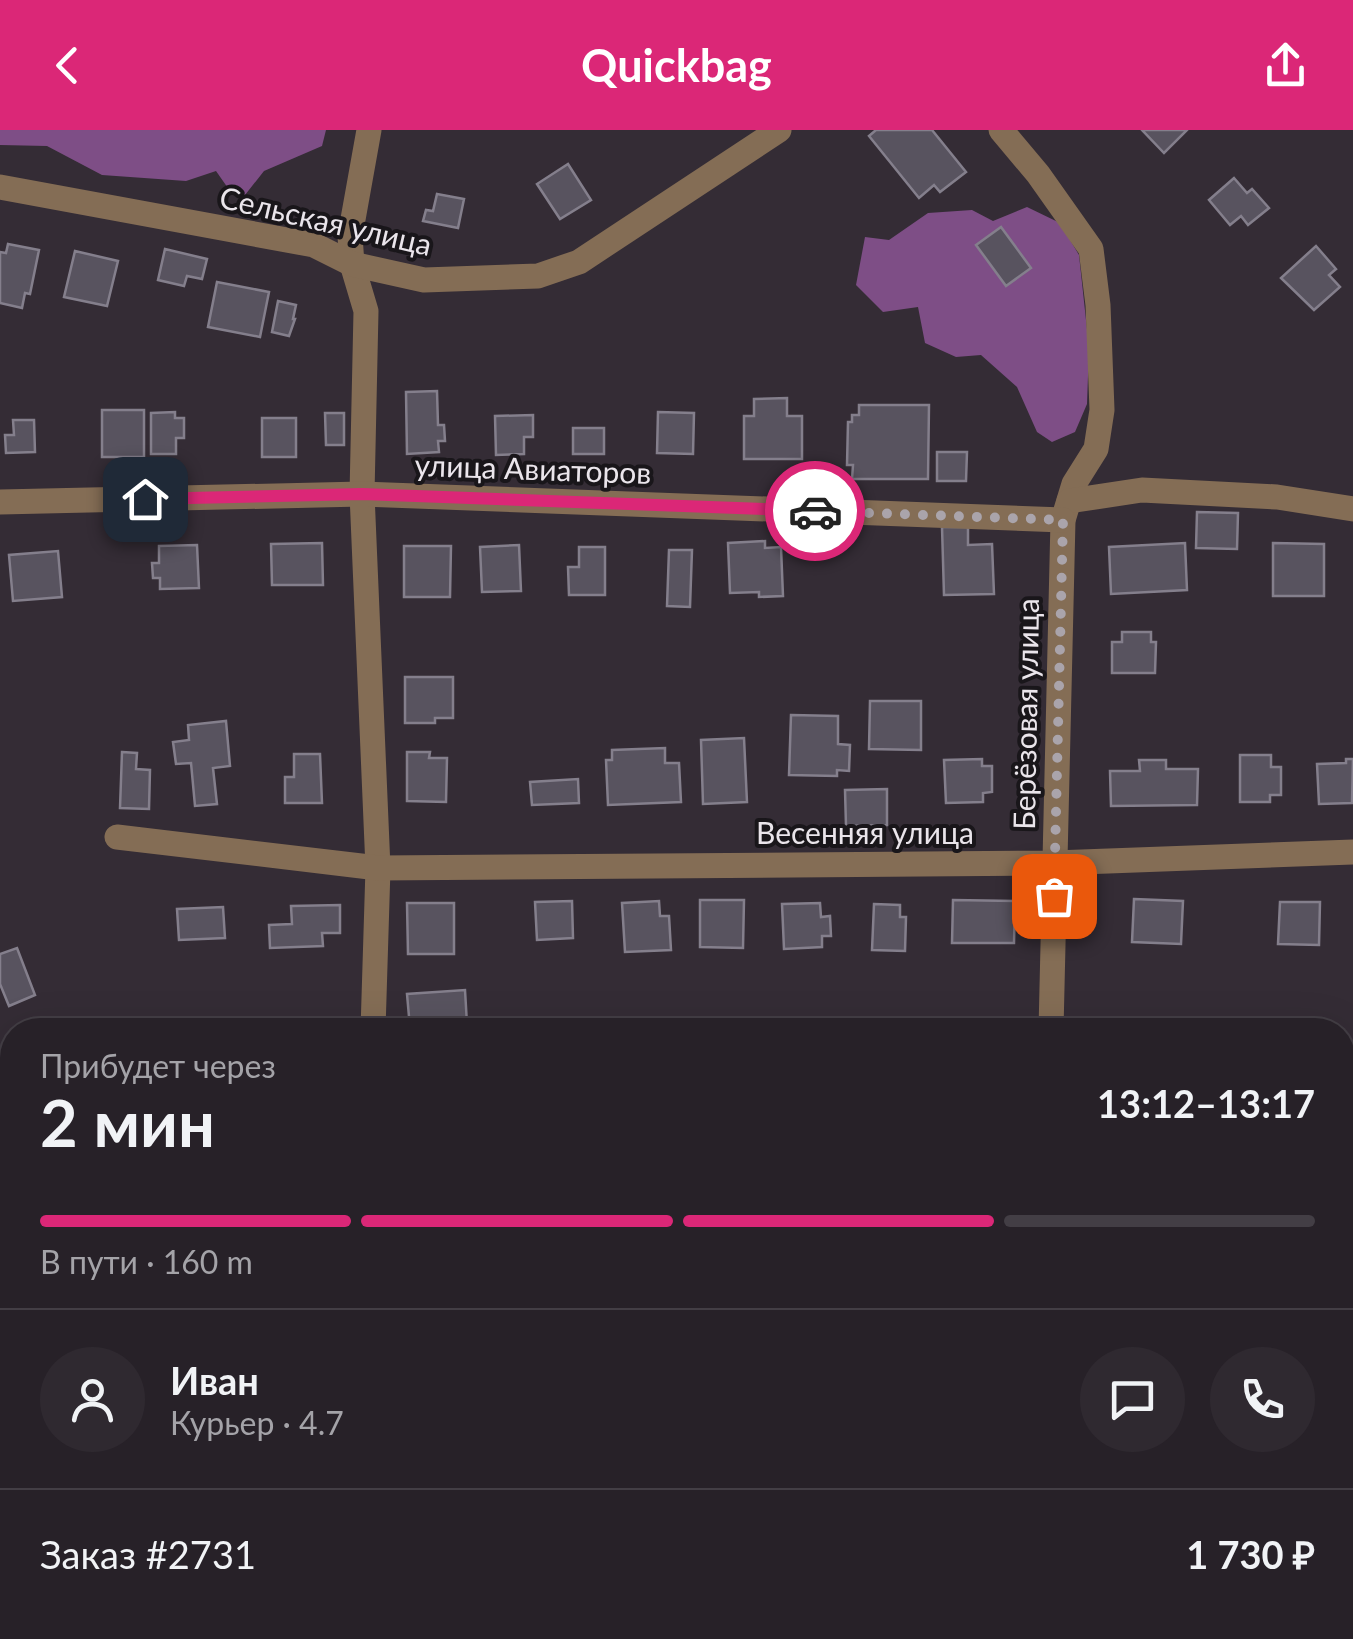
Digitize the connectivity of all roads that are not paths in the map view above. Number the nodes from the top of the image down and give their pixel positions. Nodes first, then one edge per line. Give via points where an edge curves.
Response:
1 (368, 130) edge
2 (779, 130) edge
3 (1001, 130) edge
4 (0, 187) edge
5 (352, 264) junction
6 (362, 494) junction
7 (0, 502) edge
8 (1066, 510) junction
9 (1353, 510) edge
10 (117, 837) dead end
11 (1353, 852) edge
12 (1054, 862) junction
13 (378, 868) junction
14 (373, 1018) edge
15 (1051, 1018) edge

1 - 5 street via 350,236
2 - 5 street, Сельская улица via 580,262 538,276 424,280
3 - 8 street via 1091,250 1102,410 1096,450
4 - 5 street, Сельская улица via 314,245
5 - 6 street via 366,311
6 - 7 street, улица Авиаторов
6 - 8 street, улица Авиаторов
6 - 13 street
8 - 9 street, улица Авиаторов via 1142,490 1277,497
8 - 12 street, Берёзовая улица
10 - 13 street, Весенняя улица
11 - 12 street, Весенняя улица
12 - 13 street, Весенняя улица
12 - 15 street, Берёзовая улица
13 - 14 street

